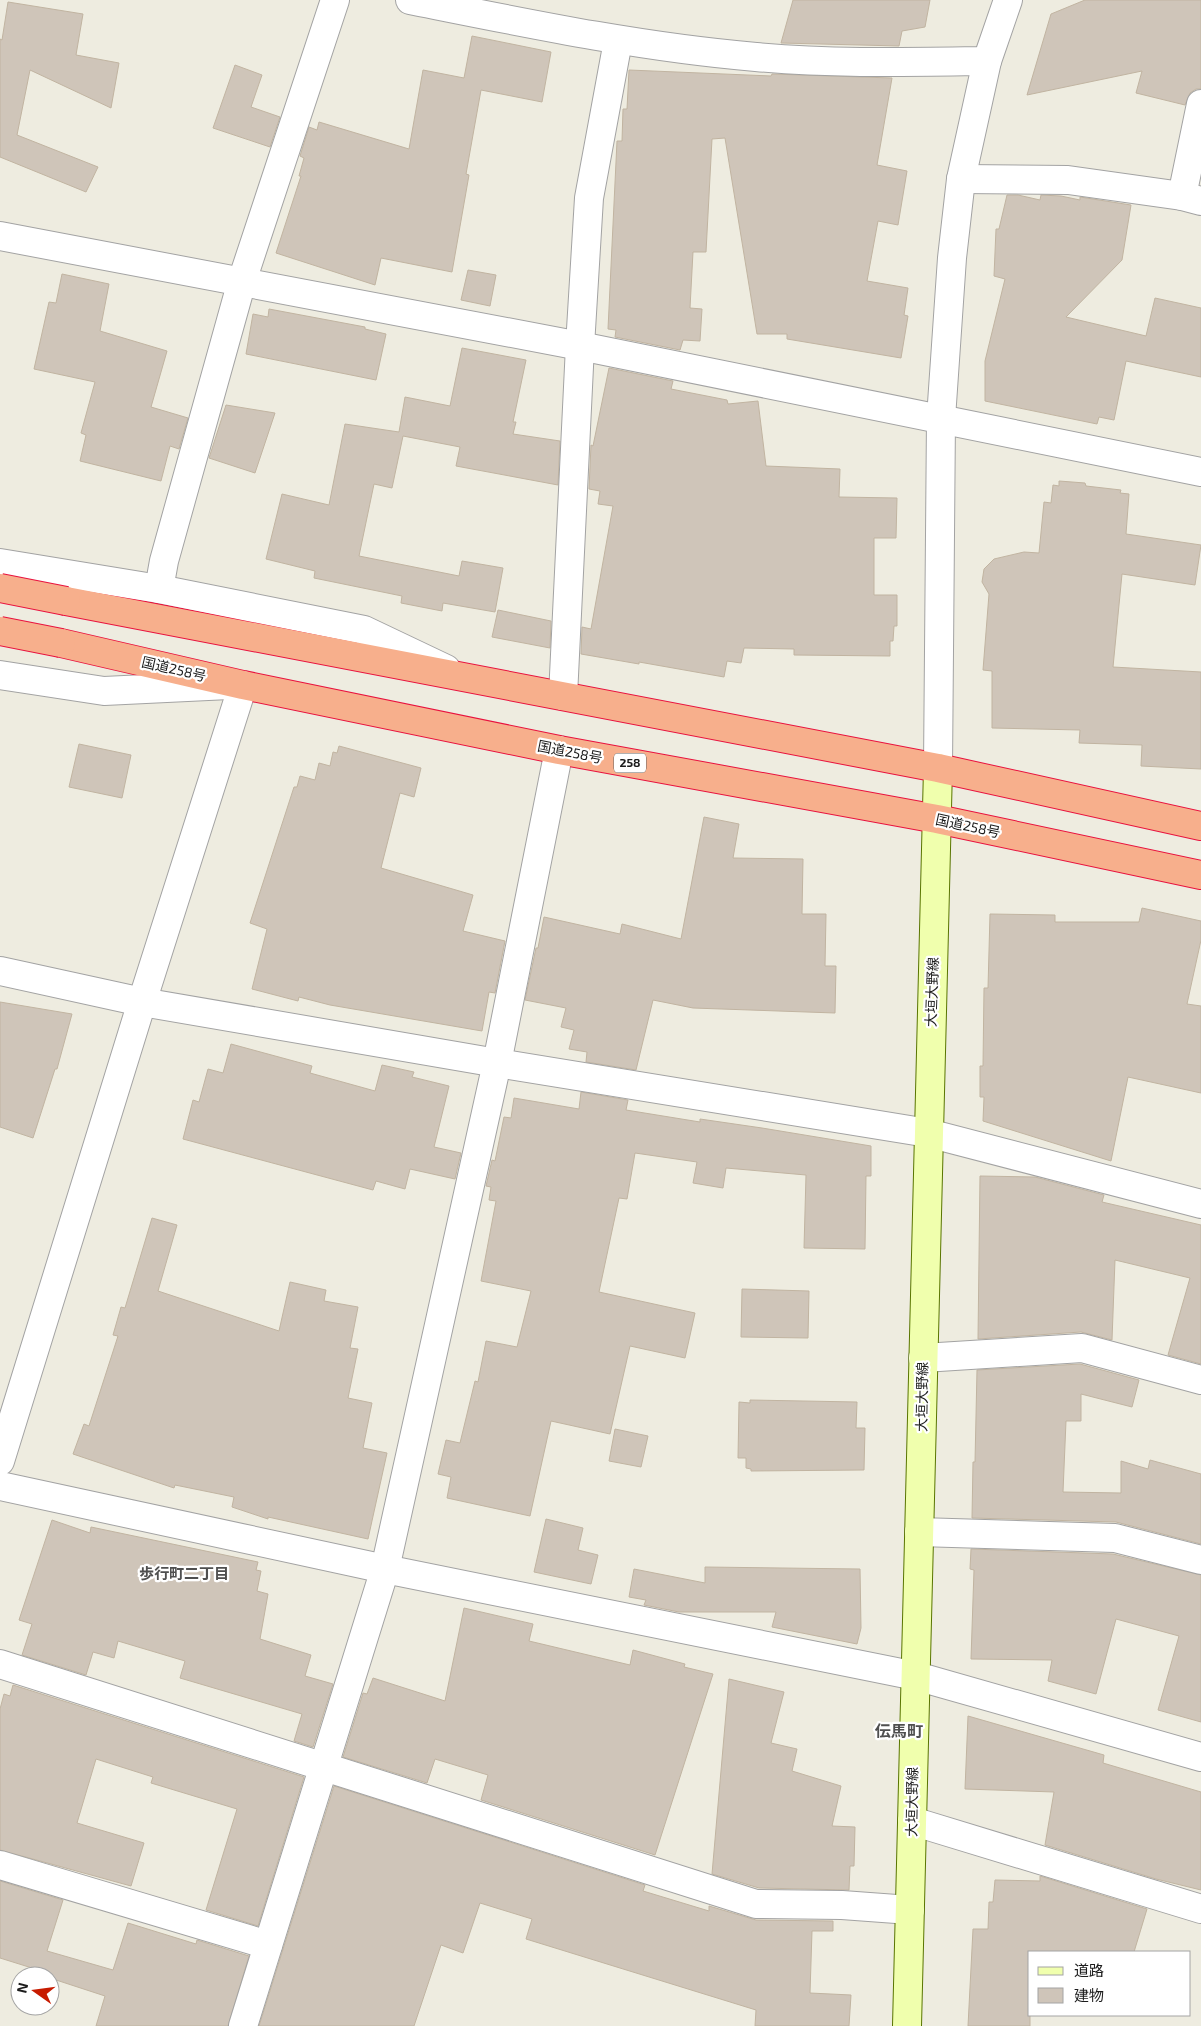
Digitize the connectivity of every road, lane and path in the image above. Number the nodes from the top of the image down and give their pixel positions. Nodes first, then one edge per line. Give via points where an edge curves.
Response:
1 (335, 0) edge
2 (410, 0) edge
3 (1008, 0) edge
4 (618, 41) junction
5 (987, 61) junction
6 (1201, 104) edge
7 (962, 179) junction
8 (1191, 199) edge
9 (0, 236) edge
10 (242, 282) junction
11 (580, 346) junction
12 (940, 418) junction
13 (1201, 472) edge
14 (0, 563) edge
15 (0, 588) edge
16 (159, 589) junction
17 (0, 632) edge
18 (0, 675) edge
19 (465, 678) junction
20 (243, 685) junction
21 (563, 696) junction
22 (559, 750) junction
23 (938, 768) junction
24 (937, 819) junction
25 (1201, 826) edge
26 (1201, 875) edge
27 (0, 971) edge
28 (142, 1002) junction
29 (497, 1063) junction
30 (928, 1133) junction
31 (1201, 1204) edge
32 (923, 1358) junction
33 (1201, 1380) edge
34 (0, 1461) edge
35 (0, 1486) edge
36 (919, 1532) junction
37 (1201, 1560) edge
38 (385, 1570) junction
39 (0, 1664) edge
40 (916, 1676) junction
41 (1201, 1757) edge
42 (323, 1768) junction
43 (912, 1821) junction
44 (0, 1865) edge
45 (1201, 1909) edge
46 (910, 1910) junction
47 (268, 1945) junction
48 (243, 2026) edge
49 (907, 2026) edge

1 - 10 street
2 - 4 street
3 - 5 street
4 - 5 street via 757,57
4 - 11 street via 589,198
5 - 7 street
6 - 8 street
7 - 8 street via 1068,180
7 - 12 street via 952,258
9 - 10 street
10 - 11 street
10 - 16 street
11 - 12 street
11 - 21 street
12 - 13 street
12 - 23 street
14 - 16 street
15 - 19 highway, bridge
16 - 19 street via 364,630
17 - 20 highway, 国道258号 / 258, bridge
18 - 20 street via 104,691
19 - 21 highway
20 - 22 highway, 国道258号 / 258
20 - 28 street
21 - 23 highway
22 - 24 highway, 国道258号 / 258
22 - 29 street
23 - 24 main road, 大垣大野線
23 - 25 highway
24 - 26 highway, 国道258号 / 258
24 - 30 main road, 大垣大野線
27 - 28 street
28 - 29 street
28 - 34 street
29 - 30 street
29 - 38 street
30 - 31 street
30 - 32 main road, 大垣大野線
32 - 33 street via 1082,1348
32 - 36 main road, 大垣大野線
35 - 38 street
36 - 37 street via 1115,1538
36 - 40 main road, 大垣大野線
38 - 40 street
38 - 42 street
39 - 42 street
40 - 41 street
40 - 43 main road, 大垣大野線
42 - 46 street via 756,1904
42 - 47 street
43 - 45 street
43 - 46 main road, 大垣大野線
44 - 47 street
46 - 49 main road, 大垣大野線
47 - 48 street

